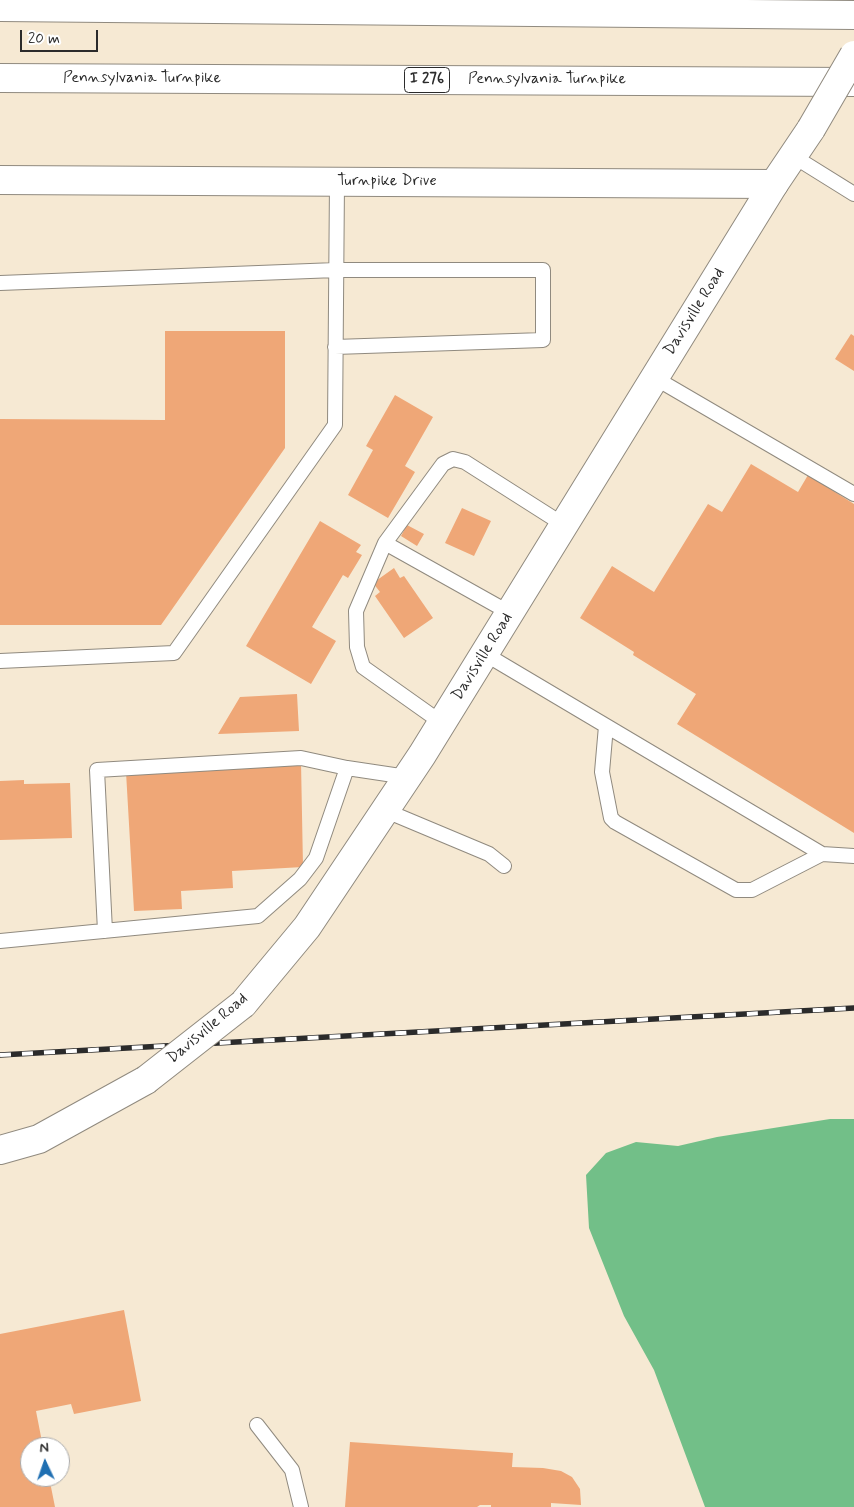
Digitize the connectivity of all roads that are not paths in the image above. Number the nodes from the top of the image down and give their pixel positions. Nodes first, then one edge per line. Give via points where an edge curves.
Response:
1 (0, 7) edge
2 (854, 15) edge
3 (854, 55) edge
4 (0, 78) edge
5 (854, 82) edge
6 (793, 156) junction
7 (0, 180) edge
8 (337, 182) junction
9 (774, 184) junction
10 (854, 194) edge
11 (336, 270) junction
12 (0, 283) edge
13 (336, 347) junction
14 (655, 378) junction
15 (854, 494) edge
16 (564, 525) junction
17 (385, 543) junction
18 (510, 613) junction
19 (485, 654) junction
20 (0, 661) edge
21 (442, 724) junction
22 (606, 726) junction
23 (347, 768) junction
24 (406, 777) junction
25 (384, 810) junction
26 (822, 854) junction
27 (854, 856) edge
28 (504, 866) dead end
29 (105, 931) junction
30 (0, 941) edge
31 (0, 1150) edge
32 (258, 1425) dead end
33 (300, 1507) edge

1 - 2 main road
3 - 6 main road, Davisville Road, bridge
4 - 5 main road, Pennsylvania Turnpike / I 276
6 - 9 main road, Davisville Road
6 - 10 lane
7 - 8 main road, Turnpike Drive
8 - 9 main road, Turnpike Drive
8 - 11 lane
9 - 14 main road, Davisville Road
11 - 12 lane
11 - 13 lane
11 - 13 lane via 543,270 543,340
13 - 20 lane via 335,425 174,653
14 - 15 lane
14 - 16 main road, Davisville Road
16 - 17 lane via 464,462 453,459 442,464
16 - 18 main road, Davisville Road
17 - 18 lane
17 - 21 lane via 356,611 357,647 363,667
18 - 19 main road, Davisville Road
19 - 21 main road, Davisville Road
19 - 22 lane
21 - 24 main road, Davisville Road
22 - 26 lane
22 - 26 lane via 602,772 611,818 615,822 736,890 752,890
23 - 24 lane
23 - 29 lane via 316,858 300,879 258,916
23 - 29 lane via 301,758 97,770
24 - 25 main road, Davisville Road
25 - 28 lane via 489,854
25 - 31 main road, Davisville Road, bridge via 307,927 243,1004 146,1080 39,1139
26 - 27 lane
29 - 30 lane
32 - 33 lane via 292,1470

